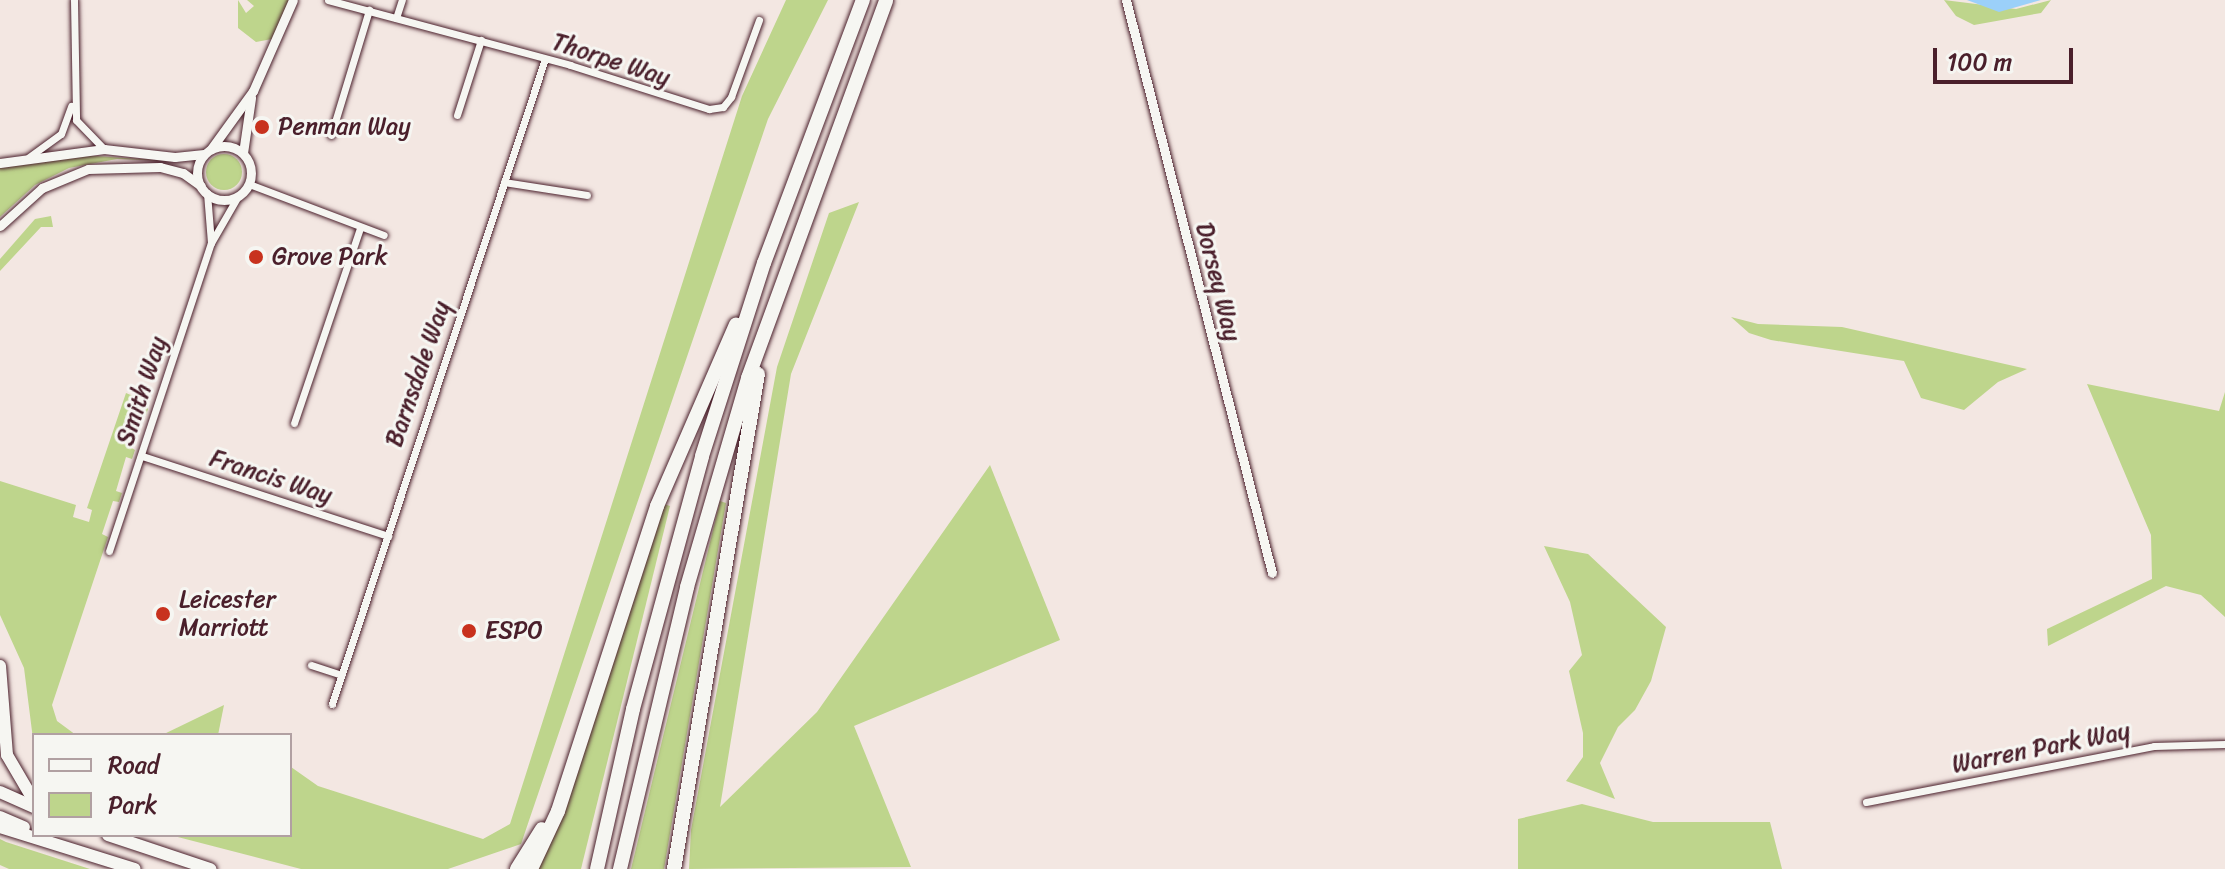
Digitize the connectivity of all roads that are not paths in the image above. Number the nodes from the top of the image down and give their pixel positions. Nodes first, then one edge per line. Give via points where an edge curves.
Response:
1 (74, 0) edge
2 (293, 0) edge
3 (328, 0) edge
4 (402, 0) edge
5 (863, 0) edge
6 (886, 0) edge
7 (1126, 0) edge
8 (369, 10) junction
9 (396, 18) junction
10 (759, 20) dead end
11 (481, 40) junction
12 (545, 59) junction
13 (253, 91) junction
14 (73, 100) junction
15 (457, 115) dead end
16 (331, 135) dead end
17 (104, 149) junction
18 (208, 152) junction
19 (243, 153) junction
20 (29, 157) junction
21 (0, 163) edge
22 (504, 182) junction
23 (249, 184) junction
24 (204, 189) junction
25 (587, 195) dead end
26 (238, 196) junction
27 (0, 226) edge
28 (360, 228) junction
29 (384, 235) dead end
30 (211, 243) junction
31 (790, 258) junction
32 (764, 263) junction
33 (294, 423) dead end
34 (142, 456) junction
35 (388, 536) junction
36 (109, 551) dead end
37 (1272, 573) dead end
38 (311, 665) dead end
39 (0, 666) edge
40 (341, 675) junction
41 (332, 704) dead end
42 (2225, 744) edge
43 (571, 763) junction
44 (0, 792) edge
45 (32, 800) edge
46 (1866, 802) dead end
47 (32, 803) edge
48 (0, 817) edge
49 (0, 827) edge
50 (32, 830) edge
51 (32, 836) edge
52 (34, 837) edge
53 (47, 837) edge
54 (114, 837) edge
55 (72, 848) junction
56 (598, 868) edge
57 (135, 869) edge
58 (210, 869) edge
59 (517, 869) edge
60 (531, 869) edge
61 (620, 869) edge
62 (674, 869) edge

1 - 14 street
2 - 13 street
3 - 8 street, Thorpe Way
4 - 9 street
5 - 32 highway
6 - 31 highway
7 - 37 street, Dorsey Way
8 - 9 street, Thorpe Way
8 - 16 street
9 - 11 street, Thorpe Way
10 - 12 street, Thorpe Way via 723,107 696,108
11 - 12 street, Thorpe Way
11 - 15 street
12 - 22 street, Barnsdale Way
13 - 18 street
13 - 19 street
14 - 17 street via 79,127
14 - 20 street via 61,134
17 - 18 street via 175,157
17 - 20 street
18 - 19 street via 228,146
18 - 24 street via 197,169
19 - 23 street via 251,170
20 - 21 street
22 - 25 street
22 - 35 street, Barnsdale Way
23 - 26 street
23 - 28 street
24 - 26 street via 219,199
24 - 27 street via 183,173 160,167 88,169 42,188
24 - 30 street, Smith Way
26 - 30 street, Smith Way
28 - 29 street
28 - 33 street
30 - 34 street, Smith Way
31 - 61 highway via 698,547
31 - 62 highway via 755,383
32 - 43 highway via 657,506
32 - 56 highway via 674,551
34 - 35 street, Francis Way
34 - 36 street, Smith Way
35 - 40 street, Barnsdale Way
38 - 40 street
39 - 45 highway via 7,755
40 - 41 street, Barnsdale Way
42 - 46 street, Warren Park Way via 2154,746
43 - 59 highway via 536,843
43 - 60 highway via 547,842
44 - 47 highway
48 - 50 highway
49 - 51 highway
52 - 55 highway
53 - 55 highway
54 - 58 highway
55 - 57 highway

